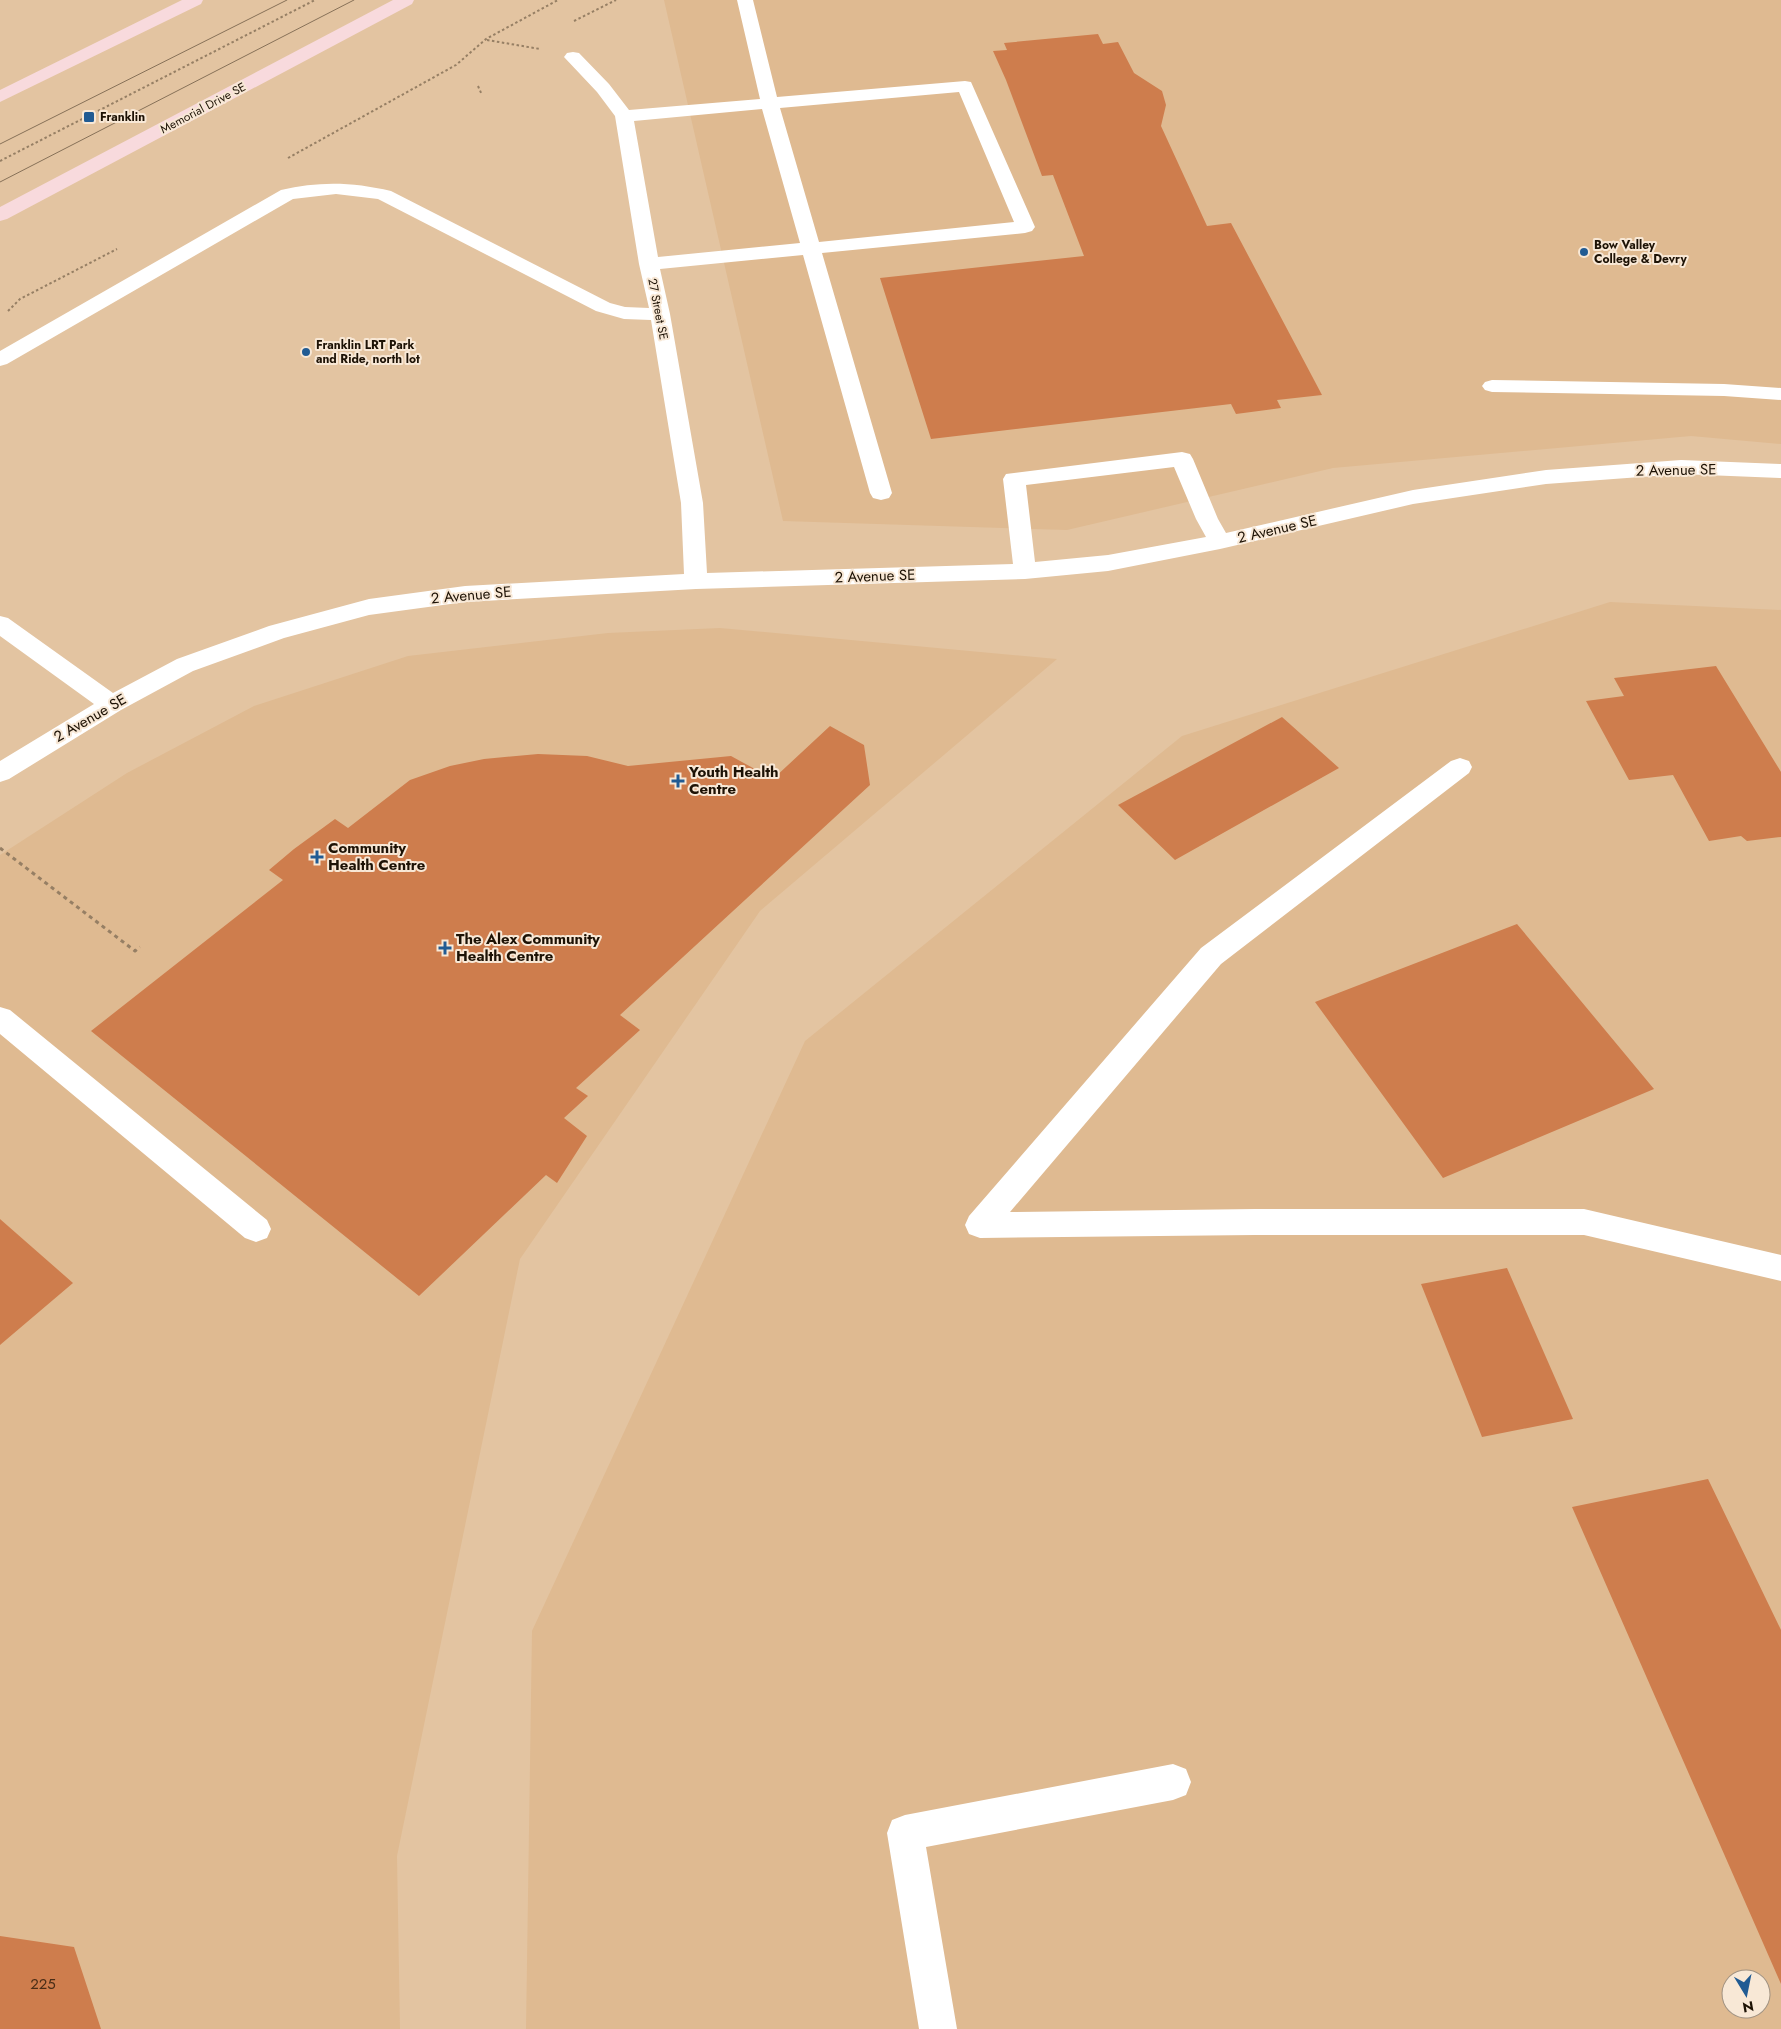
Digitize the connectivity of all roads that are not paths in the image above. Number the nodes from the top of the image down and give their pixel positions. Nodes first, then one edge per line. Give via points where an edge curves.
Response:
1 (195, 0) edge
2 (406, 0) edge
3 (745, 0) edge
4 (573, 57) dead end
5 (0, 96) edge
6 (770, 104) junction
7 (624, 116) junction
8 (0, 215) edge
9 (810, 246) junction
10 (649, 264) junction
11 (660, 314) junction
12 (0, 360) edge
13 (1492, 386) dead end
14 (1780, 394) edge
15 (1781, 471) edge
16 (881, 493) dead end
17 (1220, 542) junction
18 (1025, 571) junction
19 (696, 581) junction
20 (0, 624) edge
21 (112, 704) junction
22 (1460, 767) dead end
23 (0, 772) edge
24 (0, 1018) edge
25 (256, 1229) dead end
26 (1781, 1268) edge
27 (1173, 1782) dead end
28 (938, 2029) edge

1 - 5 main road
2 - 8 main road, Memorial Drive SE
3 - 6 street
4 - 7 street, 27 Street SE
6 - 7 street
6 - 9 street
6 - 9 street via 964,86 1025,226
7 - 10 street, 27 Street SE
9 - 10 street
9 - 16 street
10 - 11 street, 27 Street SE
11 - 12 street via 624,313 604,308 384,195 357,188 324,188 288,194
11 - 19 street, 27 Street SE via 692,504
13 - 14 street
15 - 17 street, 2 Avenue SE via 1681,467 1546,477 1413,496
17 - 18 street, 2 Avenue SE via 1108,563
17 - 18 street via 1182,458 1014,479
18 - 19 street, 2 Avenue SE
19 - 21 street, 2 Avenue SE via 465,594 369,607 277,632 185,665
20 - 21 street
21 - 23 street, 2 Avenue SE
22 - 26 street via 1211,956 980,1225 1584,1222
24 - 25 street
27 - 28 street via 905,1833

